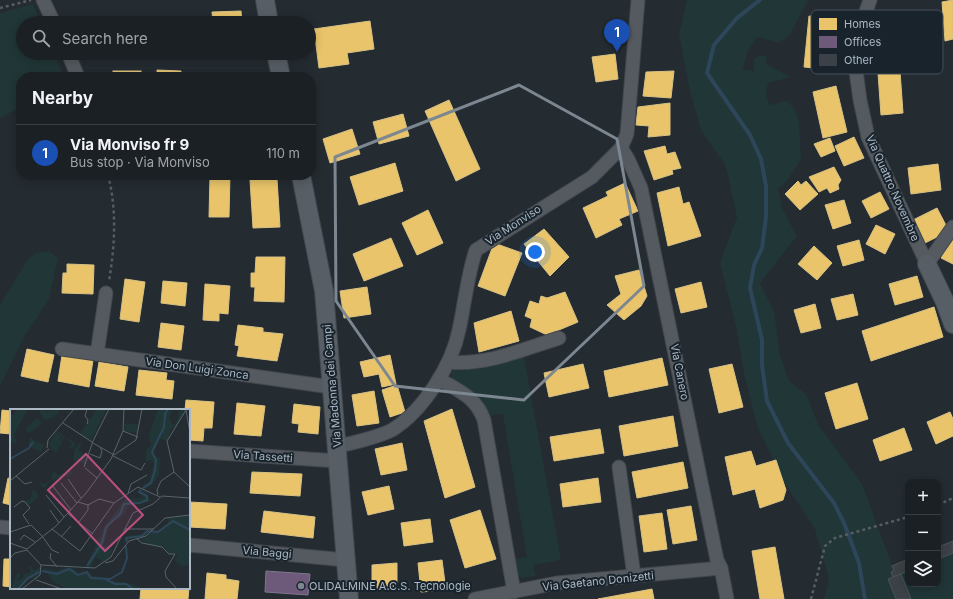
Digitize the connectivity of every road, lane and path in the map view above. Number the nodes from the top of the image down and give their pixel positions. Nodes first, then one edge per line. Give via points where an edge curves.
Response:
1 (31, 0) edge
2 (43, 0) edge
3 (265, 0) edge
4 (638, 0) edge
5 (870, 0) edge
6 (0, 8) edge
7 (866, 10) edge
8 (51, 16) edge
9 (268, 16) edge
10 (71, 60) edge
11 (277, 60) edge
12 (76, 72) edge
13 (279, 72) edge
14 (856, 74) edge
15 (621, 148) junction
16 (109, 180) edge
17 (302, 180) edge
18 (953, 227) edge
19 (927, 264) junction
20 (106, 293) joint
21 (953, 324) edge
22 (559, 338) dead end
23 (62, 349) dead end
24 (97, 354) junction
25 (449, 362) junction
26 (439, 379) junction
27 (331, 387) junction
28 (190, 451) edge
29 (337, 453) junction
30 (619, 467) dead end
31 (953, 498) edge
32 (941, 503) edge
33 (905, 518) edge
34 (0, 526) edge
35 (10, 528) edge
36 (190, 545) edge
37 (346, 560) junction
38 (721, 568) junction
39 (634, 576) junction
40 (514, 592) junction
41 (349, 599) edge
42 (475, 599) edge
43 (727, 599) edge
44 (811, 599) edge

1 - 6 path
2 - 8 street
3 - 9 street
4 - 15 street, Via Monviso via 627,134
5 - 7 street, Via Quattro Novembre
10 - 12 street
11 - 13 street
14 - 19 street, Via Quattro Novembre via 868,137
15 - 25 street, Via Monviso via 592,177 476,250 469,269 459,332
15 - 38 street, Via Canero via 641,188 717,560
16 - 20 path via 113,193 114,246
17 - 27 street, Via Madonna dei Campi via 324,291
18 - 19 street
19 - 21 street, Via Quattro Novembre
20 - 24 street
22 - 25 street via 464,364
23 - 24 street, Via Don Luigi Zonca
24 - 27 street, Via Don Luigi Zonca
25 - 26 street, Via Monviso
26 - 29 street, Via Monviso via 417,408 392,430
26 - 40 street via 472,400 480,409 484,420
27 - 29 street, Via Madonna dei Campi
28 - 29 street, Via Tassetti
29 - 37 street, Via Madonna dei Campi
30 - 39 street
31 - 32 path
33 - 44 path via 835,538 825,546
34 - 35 street
36 - 37 street, Via Baggi
37 - 41 street, Via Madonna dei Campi
38 - 39 street, Via Gaetano Donizetti
38 - 43 street, Via Canero
39 - 40 street, Via Gaetano Donizetti via 557,583
40 - 42 street, Via Gaetano Donizetti

